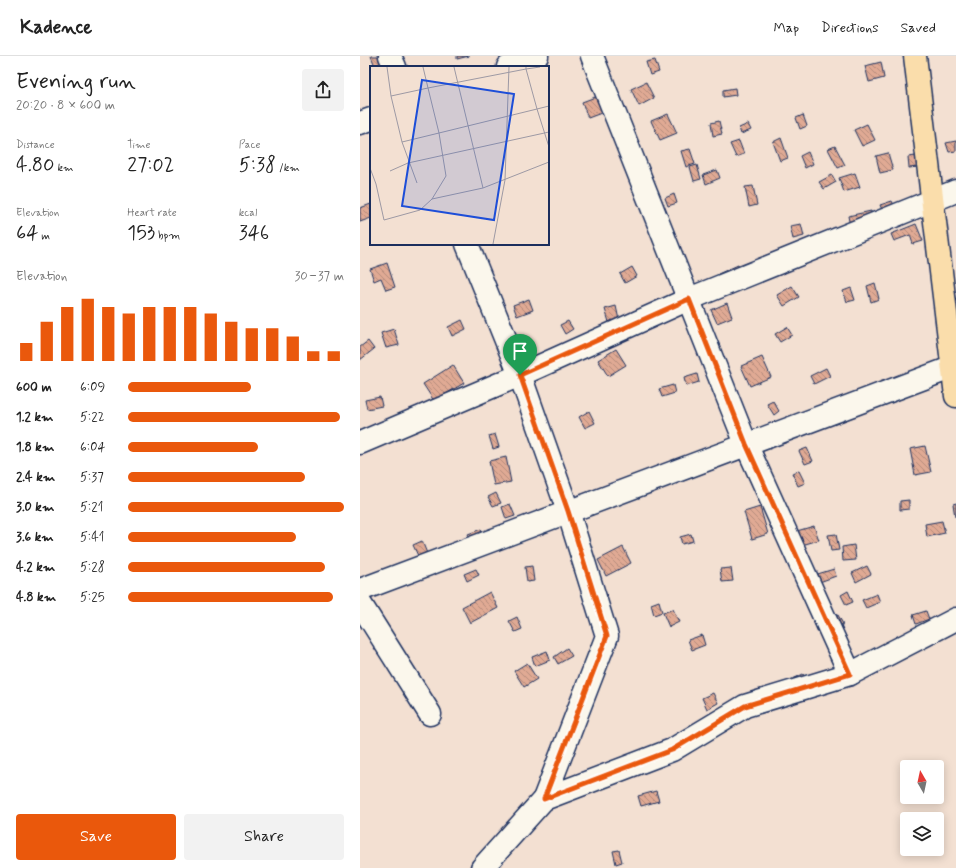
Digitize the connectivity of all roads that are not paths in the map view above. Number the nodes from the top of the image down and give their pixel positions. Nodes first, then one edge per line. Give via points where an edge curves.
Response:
1 (390, 56) edge
2 (536, 56) edge
3 (592, 56) edge
4 (915, 56) edge
5 (395, 66) edge
6 (511, 66) edge
7 (370, 119) edge
8 (360, 124) edge
9 (956, 191) edge
10 (932, 201) junction
11 (467, 245) edge
12 (689, 299) junction
13 (954, 366) edge
14 (520, 375) junction
15 (956, 396) edge
16 (360, 444) edge
17 (746, 444) junction
18 (568, 511) junction
19 (360, 590) edge
20 (360, 603) edge
21 (956, 619) edge
22 (850, 674) junction
23 (430, 714) dead end
24 (544, 799) junction
25 (482, 868) edge

1 - 5 street
2 - 6 street
3 - 12 street
4 - 10 main road
7 - 8 street
9 - 10 street
10 - 12 street
10 - 13 main road
11 - 14 street
12 - 14 street
12 - 17 street
13 - 15 main road
13 - 17 street
14 - 16 street
14 - 18 street
17 - 18 street
17 - 22 street
18 - 19 street
18 - 24 street via 607,636
20 - 23 street
21 - 22 street
22 - 24 street via 745,706 672,750
24 - 25 street

